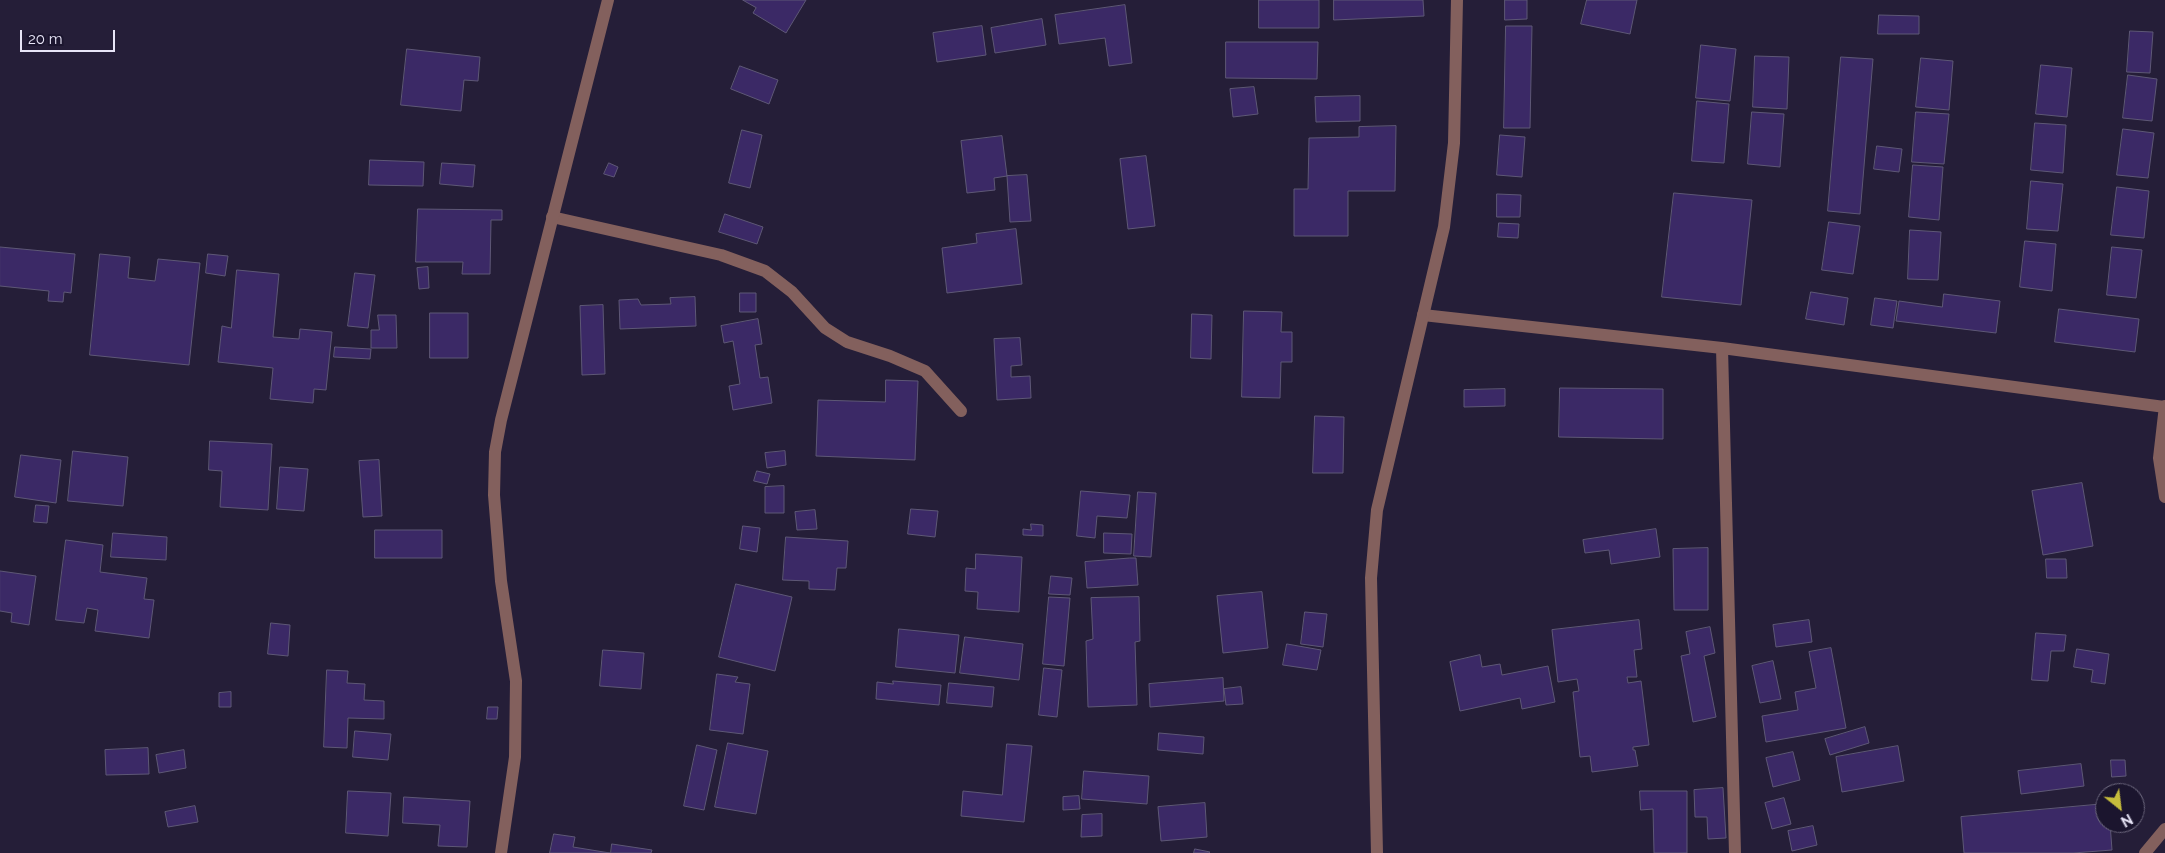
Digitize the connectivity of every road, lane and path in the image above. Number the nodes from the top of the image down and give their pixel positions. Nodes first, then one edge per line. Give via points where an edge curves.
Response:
1 (608, 0) edge
2 (1457, 0) edge
3 (552, 217) junction
4 (1423, 315) junction
5 (1722, 348) junction
6 (2165, 406) edge
7 (960, 411) dead end
8 (2165, 497) edge
9 (2165, 829) edge
10 (501, 853) edge
11 (1377, 853) edge
12 (1735, 853) edge
13 (2145, 853) edge

1 - 3 street
2 - 4 street via 1454,143 1444,227
3 - 7 street via 722,255 766,271 792,292 825,328 847,342 925,371
3 - 10 street via 495,452 494,495 501,581 516,681 516,757
4 - 5 street
4 - 11 street via 1377,510 1373,546
5 - 6 street
5 - 12 street
6 - 8 street via 2159,458
9 - 13 street

